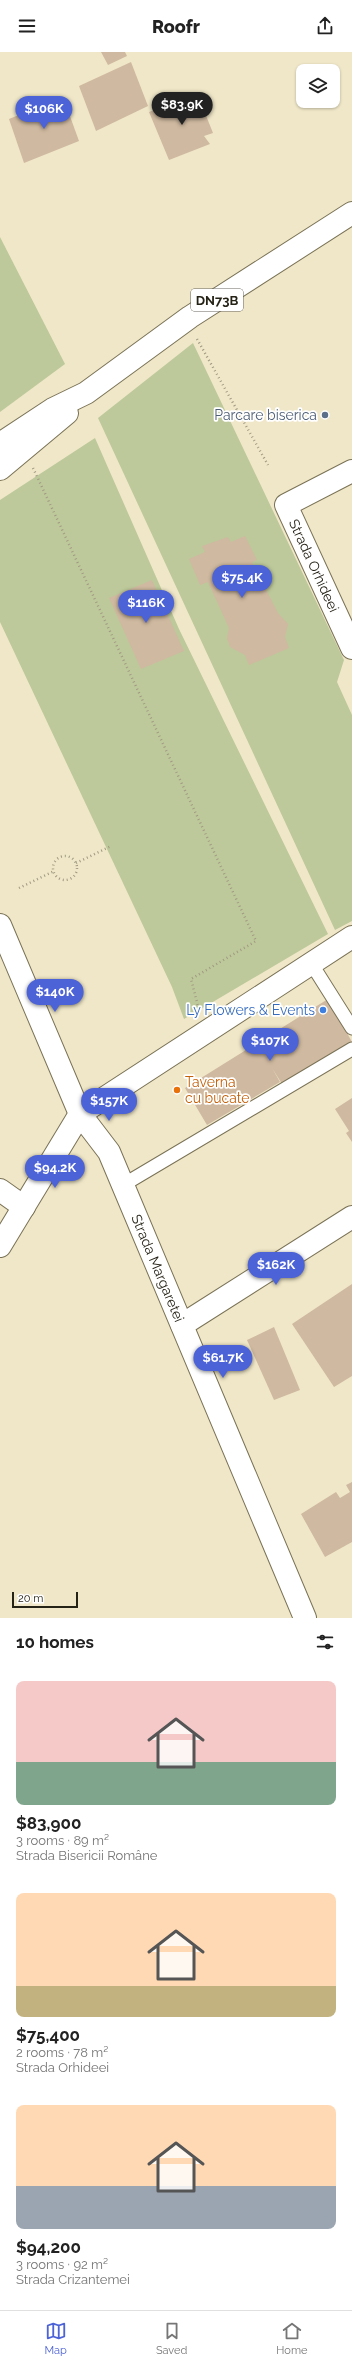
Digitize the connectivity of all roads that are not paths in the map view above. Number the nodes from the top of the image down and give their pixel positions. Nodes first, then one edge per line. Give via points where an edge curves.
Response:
1 (352, 214) edge
2 (86, 393) junction
3 (0, 444) edge
4 (0, 469) edge
5 (352, 471) edge
6 (352, 648) edge
7 (0, 925) edge
8 (352, 937) edge
9 (311, 963) junction
10 (352, 1028) edge
11 (352, 1049) edge
12 (80, 1114) junction
13 (123, 1185) junction
14 (0, 1190) edge
15 (24, 1207) junction
16 (352, 1217) edge
17 (0, 1246) edge
18 (182, 1326) junction
19 (305, 1618) edge

1 - 2 street, DN73B via 175,328
2 - 3 street, DN73B via 53,409
2 - 4 street, DN73B via 60,421
5 - 6 street, Strada Orhideei via 286,505
7 - 12 street, Strada Margaretei
8 - 9 street
9 - 10 lane
9 - 12 street
11 - 13 lane
12 - 13 street, Strada Margaretei via 109,1152
12 - 15 street
13 - 18 street, Strada Margaretei
14 - 15 street
15 - 17 street
16 - 18 street
18 - 19 street, Strada Margaretei

